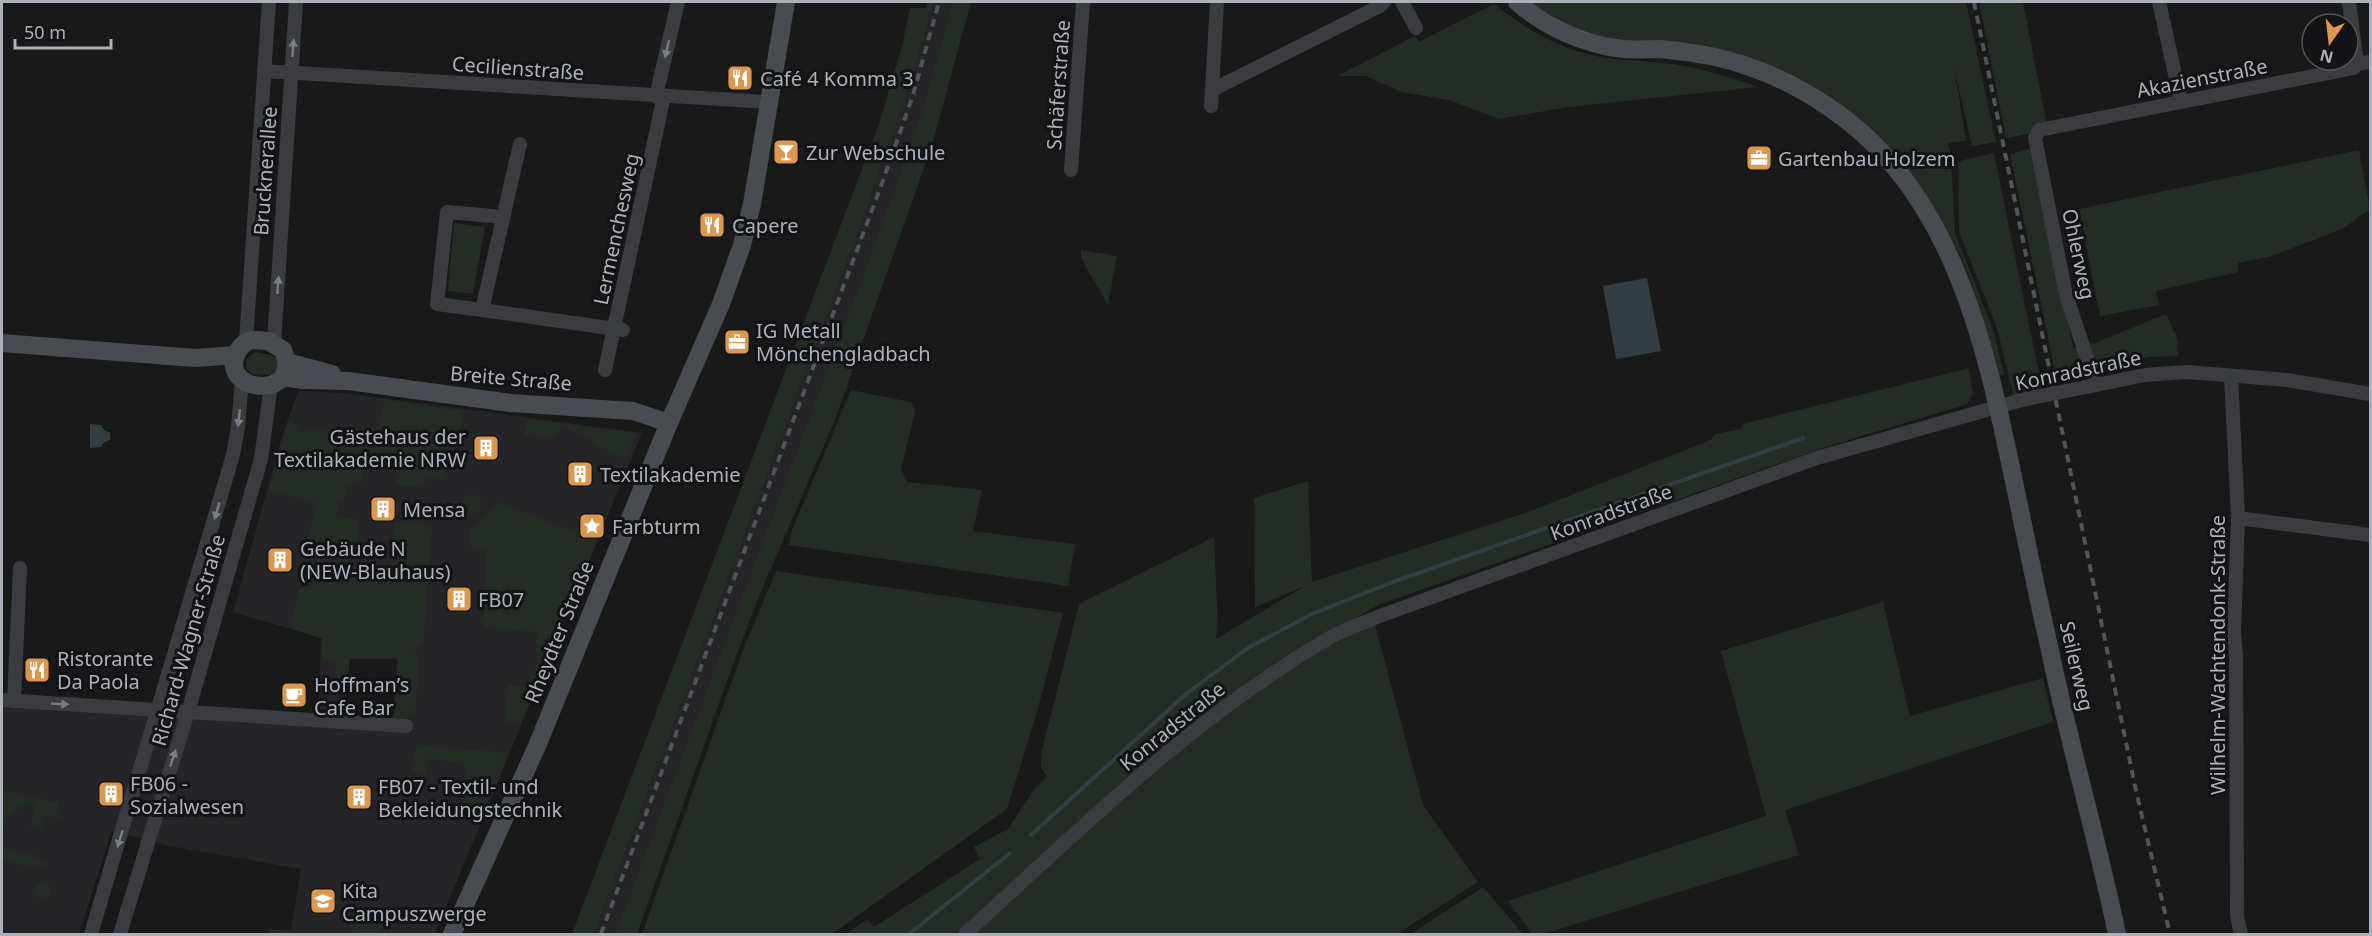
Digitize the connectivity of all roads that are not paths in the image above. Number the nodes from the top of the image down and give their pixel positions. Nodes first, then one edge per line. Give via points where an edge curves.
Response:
1 (268, 2) edge
2 (296, 2) edge
3 (678, 2) edge
4 (786, 2) edge
5 (1083, 2) edge
6 (1217, 2) edge
7 (1384, 2) edge
8 (1402, 2) edge
9 (1517, 2) edge
10 (2159, 2) edge
11 (2349, 2) edge
12 (1416, 28) dead end
13 (2364, 63) edge
14 (264, 71) junction
15 (291, 73) junction
16 (1212, 90) junction
17 (660, 96) junction
18 (2181, 101) junction
19 (769, 102) junction
20 (1211, 106) dead end
21 (2039, 130) joint
22 (520, 144) dead end
23 (1071, 170) dead end
24 (504, 217) junction
25 (482, 310) junction
26 (619, 329) junction
27 (2, 343) edge
28 (274, 343) junction
29 (240, 361) junction
30 (605, 370) dead end
31 (280, 375) junction
32 (2231, 375) junction
33 (2093, 386) junction
34 (2370, 394) edge
35 (1999, 407) junction
36 (669, 423) junction
37 (233, 454) joint
38 (2238, 518) junction
39 (2370, 535) edge
40 (20, 568) dead end
41 (8, 701) edge
42 (159, 709) junction
43 (188, 712) junction
44 (406, 726) dead end
45 (92, 934) edge
46 (120, 934) edge
47 (452, 934) edge
48 (965, 934) edge
49 (2117, 934) edge
50 (2241, 934) edge

1 - 14 street, Brucknerallee
15 -> 2 street, Brucknerallee
3 -> 17 street, Lermenchesweg
4 - 19 street, Rheydter Straße
5 - 23 street, Schäferstraße
6 - 16 street
7 - 16 street
8 - 12 street
9 - 35 street, Seilerweg via 1559,29 1593,42 1621,49 1714,57 1766,73 1818,100 1858,129 1920,199 1942,240 1983,345
10 - 18 street
11 - 13 street
13 - 18 street, Akazienstraße
14 - 15 street, Cecilienstraße
14 - 29 street, Brucknerallee
15 - 17 street, Cecilienstraße
28 -> 15 street, Brucknerallee
16 - 20 street
17 - 19 street, Cecilienstraße
17 - 26 street, Lermenchesweg
18 - 21 street, Akazienstraße
19 - 36 street, Rheydter Straße via 742,245
21 - 33 street, Ohlerweg via 2035,138 2066,295
22 - 24 street
24 - 25 street
24 - 25 street via 447,212 437,304
25 - 26 street
26 - 30 street, Lermenchesweg
27 - 29 street via 207,362
28 - 29 street via 259,340
28 - 31 street via 284,350
29 - 31 street via 256,386
29 -> 37 street, Brucknerallee
31 - 36 street, Breite Straße via 325,371 348,381 511,403 633,411
31 - 43 street, Richard-Wagner-Straße via 261,459
32 - 33 street, Konradstraße via 2145,375
32 - 34 street, Konradstraße
32 - 38 street, Wilhelm-Wachtendonk-Straße
33 - 35 street, Konradstraße, bridge
35 - 48 street, Konradstraße via 1817,458 1332,636 1206,720
35 - 49 street, Seilerweg via 2050,651
36 - 47 street, Rheydter Straße via 537,746
37 -> 42 street, Richard-Wagner-Straße
38 - 39 street
38 - 50 street, Wilhelm-Wachtendonk-Straße via 2234,633 2237,916
40 - 41 street
41 -> 42 street
42 - 43 street
42 -> 45 street, Richard-Wagner-Straße
43 - 44 street
46 -> 43 street, Richard-Wagner-Straße

